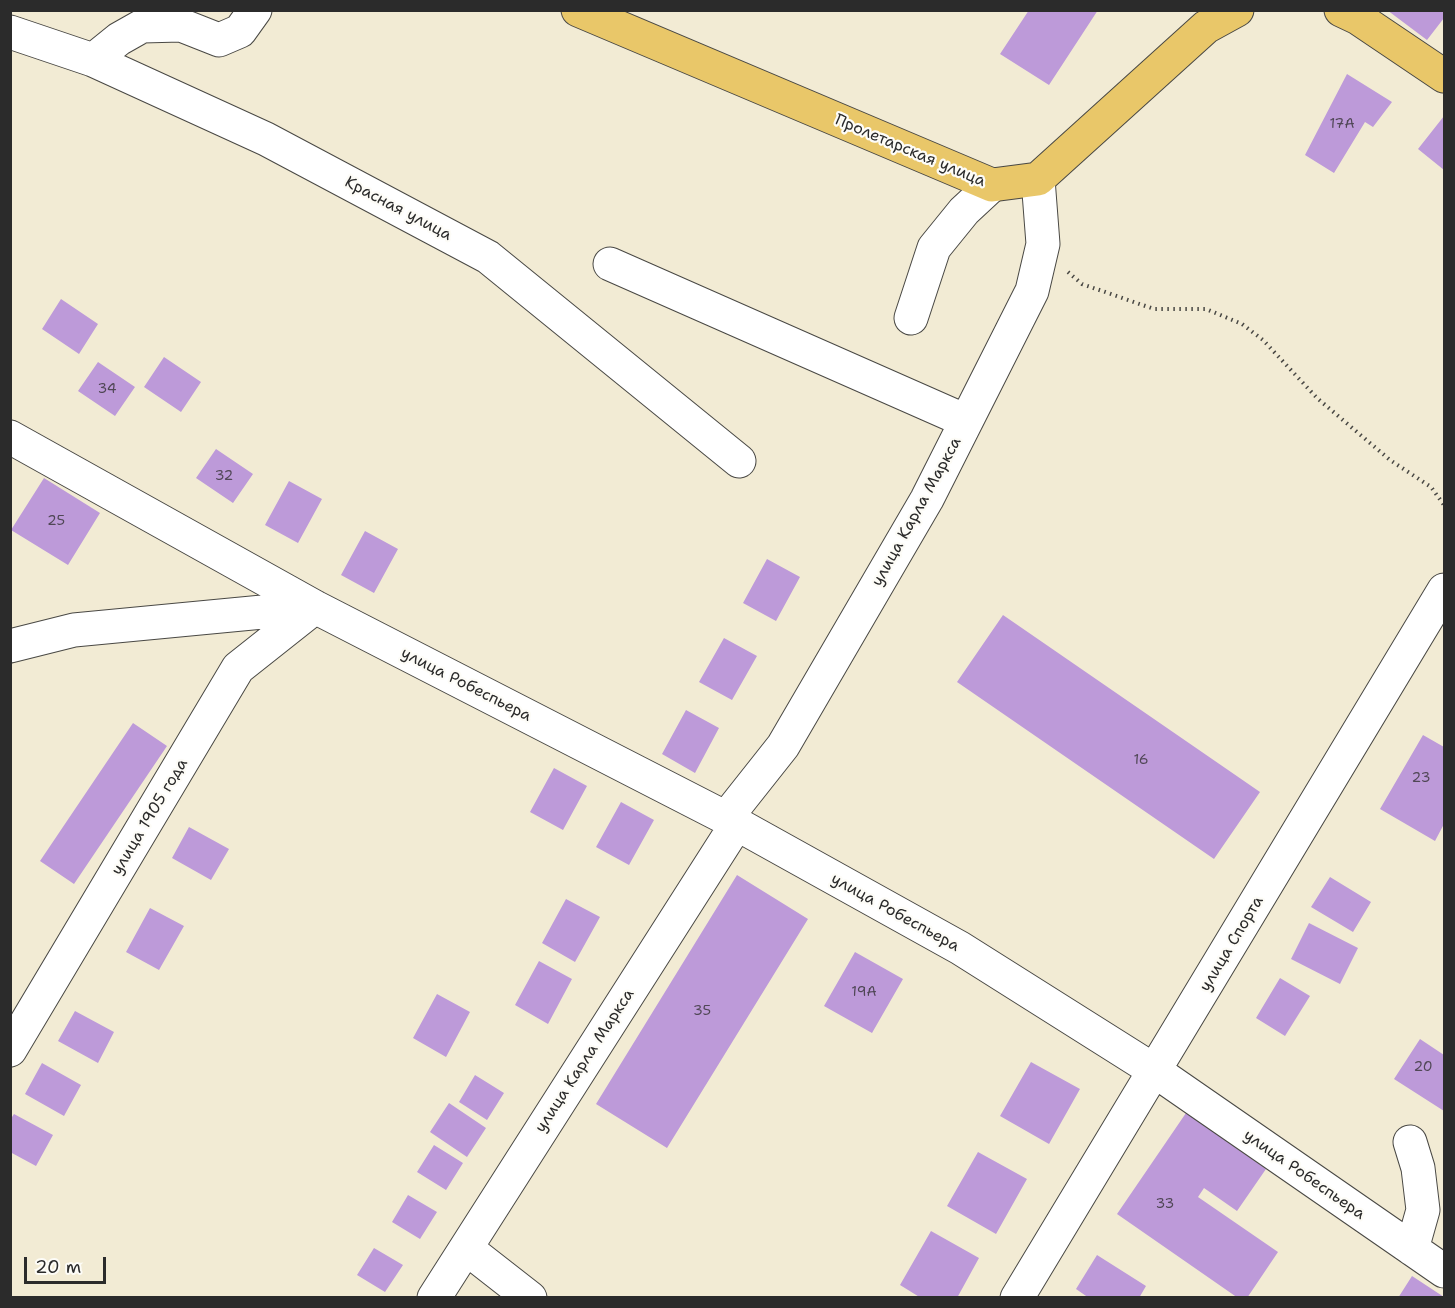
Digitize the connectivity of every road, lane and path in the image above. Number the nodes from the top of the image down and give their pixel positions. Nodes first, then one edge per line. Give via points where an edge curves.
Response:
1 (255, 10) edge
2 (578, 10) edge
3 (1341, 10) edge
4 (1235, 11) edge
5 (10, 32) edge
6 (93, 60) junction
7 (1444, 76) edge
8 (1038, 179) junction
9 (992, 185) junction
10 (1043, 244) junction
11 (610, 264) dead end
12 (911, 318) dead end
13 (966, 421) junction
14 (10, 437) edge
15 (739, 461) dead end
16 (1444, 505) edge
17 (1444, 590) edge
18 (315, 607) junction
19 (10, 646) edge
20 (731, 822) junction
21 (10, 1050) edge
22 (1155, 1071) junction
23 (1410, 1142) dead end
24 (466, 1248) junction
25 (1412, 1249) junction
26 (1444, 1271) edge
27 (434, 1298) edge
28 (530, 1298) edge
29 (1017, 1298) edge

1 - 6 street via 240,31 219,40 181,25 141,26
2 - 9 main road, Пролетарская улица
3 - 7 main road
4 - 8 main road via 1206,27
5 - 6 street, Красная улица
6 - 15 street, Красная улица via 266,139 488,257
8 - 9 main road, Пролетарская улица
8 - 10 street, улица Карла Маркса
9 - 12 street via 934,248
10 - 13 street, улица Карла Маркса via 1032,291
10 - 16 path via 1082,284 1155,309 1206,309 1242,324 1263,340 1317,398 1390,460 1431,487
11 - 13 street
13 - 20 street, улица Карла Маркса via 927,500 783,746
14 - 18 street, улица Робеспьера
17 - 22 street, улица Спорта
18 - 19 street via 74,630
18 - 20 street, улица Робеспьера
18 - 21 street, улица 1905 года via 238,668
20 - 22 street, улица Робеспьера via 960,948
20 - 24 street, улица Карла Маркса
22 - 25 street, улица Робеспьера
22 - 29 street, улица Спорта
23 - 25 street via 1419,1168 1423,1210
24 - 27 street, улица Карла Маркса
24 - 28 street
25 - 26 street, улица Робеспьера

